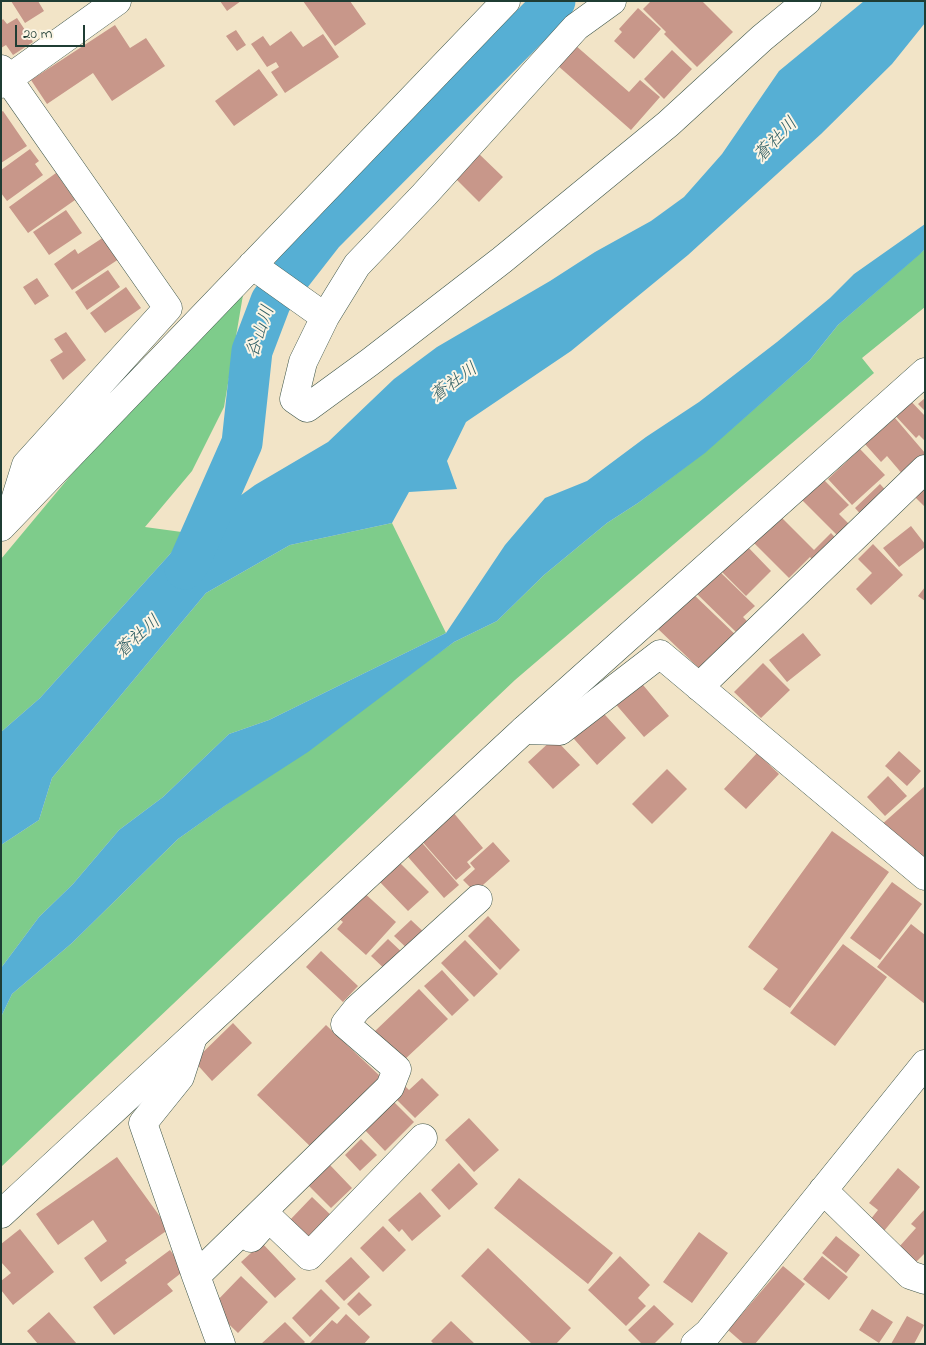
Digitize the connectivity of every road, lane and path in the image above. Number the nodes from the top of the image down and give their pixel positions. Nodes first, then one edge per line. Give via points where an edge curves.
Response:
1 (117, 1) edge
2 (506, 1) edge
3 (612, 1) edge
4 (807, 1) edge
5 (4, 77) edge
6 (253, 266) junction
7 (325, 317) junction
8 (925, 372) edge
9 (925, 469) edge
10 (5, 522) edge
11 (699, 688) junction
12 (524, 730) junction
13 (925, 876) edge
14 (478, 899) dead end
15 (193, 1037) junction
16 (925, 1064) edge
17 (423, 1138) dead end
18 (824, 1190) junction
19 (1, 1214) edge
20 (925, 1280) edge
21 (199, 1285) junction
22 (221, 1344) edge
23 (695, 1344) edge

1 - 5 street
2 - 6 street
3 - 7 street via 576,27 357,265
4 - 7 street via 668,124 502,260 307,408 294,399 303,362
5 - 10 street via 168,308 26,465
6 - 7 street
6 - 10 street
8 - 12 street
9 - 11 street
11 - 12 street via 660,654 560,732
11 - 13 street
12 - 15 street
14 - 21 street via 357,1009 345,1024 397,1069 390,1086
15 - 19 street
15 - 21 street via 180,1077 143,1123
16 - 18 street
17 - 21 street via 309,1256 269,1218
18 - 20 street via 910,1274
18 - 23 street via 708,1333
21 - 22 street

